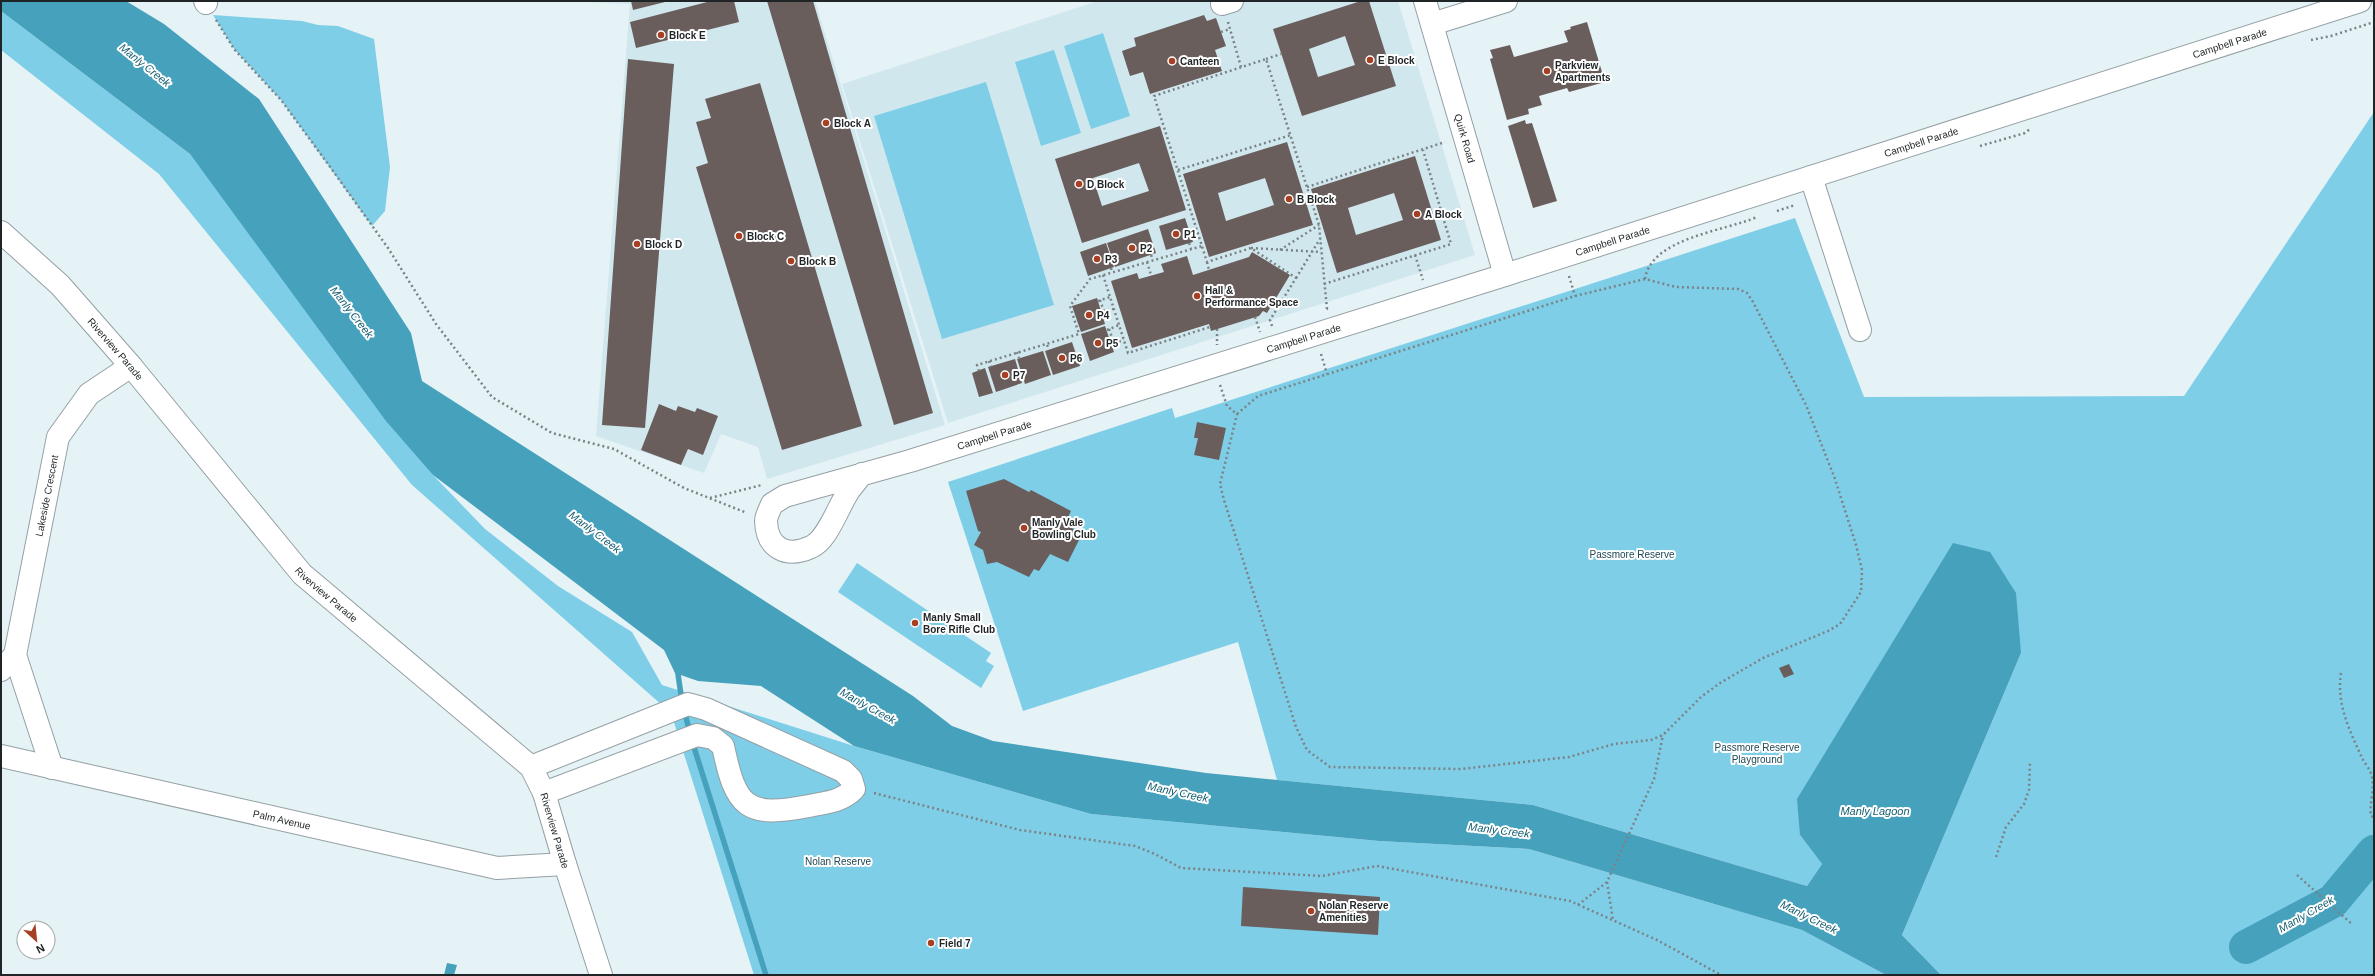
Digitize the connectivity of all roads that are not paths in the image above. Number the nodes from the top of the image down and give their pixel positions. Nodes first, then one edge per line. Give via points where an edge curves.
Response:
1 (1425, 1) edge
2 (1506, 1) edge
3 (2360, 1) edge
4 (1432, 24) junction
5 (1811, 177) junction
6 (1, 232) edge
7 (1505, 275) junction
8 (1860, 330) dead end
9 (131, 366) junction
10 (862, 474) junction
11 (8, 662) edge
12 (1, 756) edge
13 (530, 767) junction
14 (52, 768) junction
15 (544, 793) junction
16 (565, 864) junction
17 (601, 975) edge

1 - 4 street, Quirk Road
2 - 4 street
3 - 5 street, Campbell Parade
4 - 7 street, Quirk Road
5 - 7 street, Campbell Parade
5 - 8 street
6 - 9 street, Riverview Parade via 60,285
7 - 10 street, Campbell Parade via 1426,289 1315,334
9 - 11 street, Lakeside Crescent via 89,394 58,437
9 - 13 street, Riverview Parade via 302,574
10 - 10 street, Campbell Parade via 850,489 823,536 813,547 799,552 785,552 775,546 770,538 766,520 772,504 785,496
11 - 14 street, Lakeside Crescent
12 - 14 street, Palm Avenue
13 - 15 street, Riverview Parade
13 - 15 street via 681,706 706,709 843,770 852,779 854,789 844,798 782,811 764,811 746,804 735,792 723,746 712,738 690,737
14 - 16 street, Palm Avenue via 497,868
15 - 16 street, Riverview Parade
16 - 17 street, Riverview Parade

